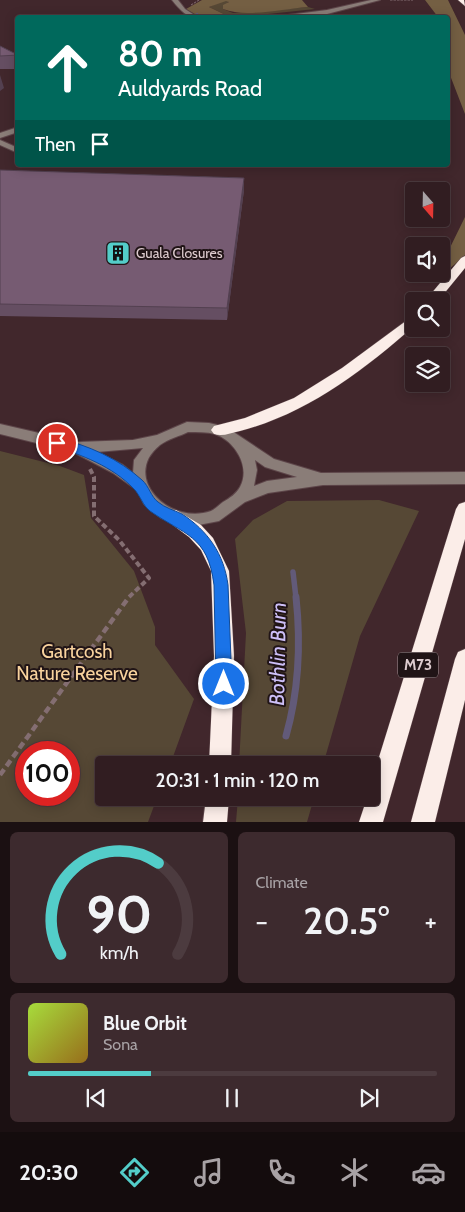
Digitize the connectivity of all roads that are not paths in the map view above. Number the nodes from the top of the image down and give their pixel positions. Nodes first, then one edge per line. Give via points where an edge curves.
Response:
1 (175, 0) edge
2 (377, 0) edge
3 (461, 0) edge
4 (465, 4) edge
5 (316, 6) dead end
6 (327, 12) junction
7 (192, 15) edge
8 (302, 15) edge
9 (15, 130) edge
10 (0, 136) edge
11 (0, 142) edge
12 (15, 150) edge
13 (465, 260) edge
14 (438, 292) edge
15 (405, 326) edge
16 (0, 429) edge
17 (219, 430) junction
18 (157, 439) junction
19 (239, 443) junction
20 (76, 447) junction
21 (465, 478) edge
22 (323, 479) junction
23 (140, 486) junction
24 (241, 497) junction
25 (465, 509) edge
26 (176, 518) junction
27 (465, 659) edge
28 (220, 756) edge
29 (217, 806) edge
30 (215, 822) edge
31 (371, 822) edge
32 (424, 822) edge

1 - 7 street
2 - 6 street
3 - 4 highway
5 - 6 street
6 - 8 street
9 - 10 street
11 - 12 street
13 - 14 highway
15 - 17 highway via 371,354 295,404 269,418
16 - 20 street
17 - 18 street via 187,427
17 - 19 street
18 - 20 street via 133,445
18 - 23 street via 141,460
19 - 22 street via 270,462
19 - 24 street via 250,463 250,475
20 - 23 street via 118,469
21 - 22 street
22 - 24 street via 267,487
23 - 26 street via 152,506
24 - 26 street via 229,509 213,516 195,520
25 - 31 highway, M73
26 - 28 highway via 207,544 220,571 224,656
27 - 32 highway, M73
29 - 30 highway

